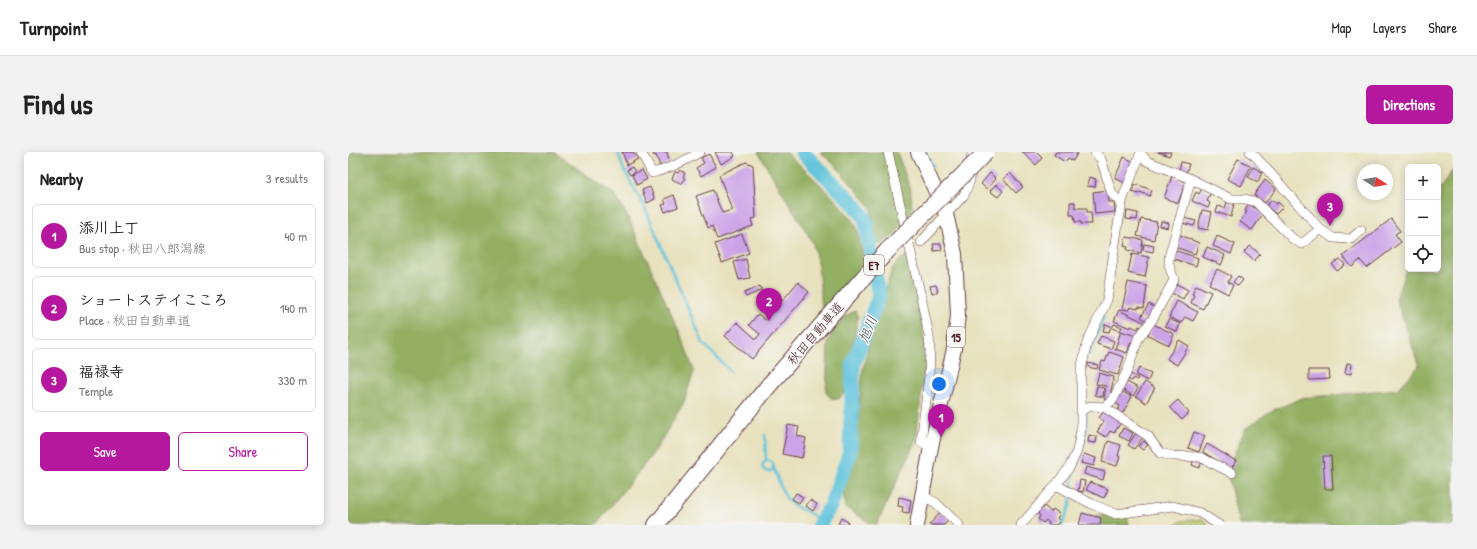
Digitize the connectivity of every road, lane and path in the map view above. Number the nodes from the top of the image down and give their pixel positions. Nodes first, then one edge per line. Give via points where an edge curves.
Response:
1 (641, 152) edge
2 (700, 152) edge
3 (888, 152) edge
4 (918, 152) edge
5 (972, 152) edge
6 (986, 152) edge
7 (1096, 152) edge
8 (1250, 152) edge
9 (1143, 155) edge
10 (1191, 179) junction
11 (1122, 204) junction
12 (946, 214) junction
13 (1320, 229) junction
14 (1361, 230) dead end
15 (921, 242) dead end
16 (1104, 407) junction
17 (1084, 409) junction
18 (931, 447) junction
19 (1232, 473) dead end
20 (1056, 485) junction
21 (922, 495) junction
22 (656, 525) edge
23 (917, 525) edge
24 (959, 525) edge
25 (1021, 525) edge
26 (1219, 525) edge

1 - 2 street via 652,173 662,171
3 - 18 street via 928,336 929,376 921,442
4 - 12 main road, 15
5 - 12 street via 967,189
6 - 22 highway, 秋田自動車道 / E7, bridge via 887,251 770,384
7 - 11 street via 1101,159 1112,194
8 - 13 street
9 - 10 street
9 - 11 street
10 - 13 street via 1231,199 1256,202 1293,239 1302,244
10 - 16 street via 1168,257 1174,280 1152,320 1138,339 1128,369 1113,400
11 - 17 street via 1107,300 1087,343 1081,370
12 - 15 street
12 - 18 main road, 15 via 955,254 958,316 954,349
13 - 14 street via 1333,238 1351,239
16 - 17 street
16 - 19 street via 1148,436 1160,453 1200,457
17 - 20 street via 1077,451 1069,468
18 - 21 main road, 15
20 - 25 street
20 - 26 street via 1116,514 1173,506 1200,513
21 - 23 main road, 15
21 - 24 street via 936,503

